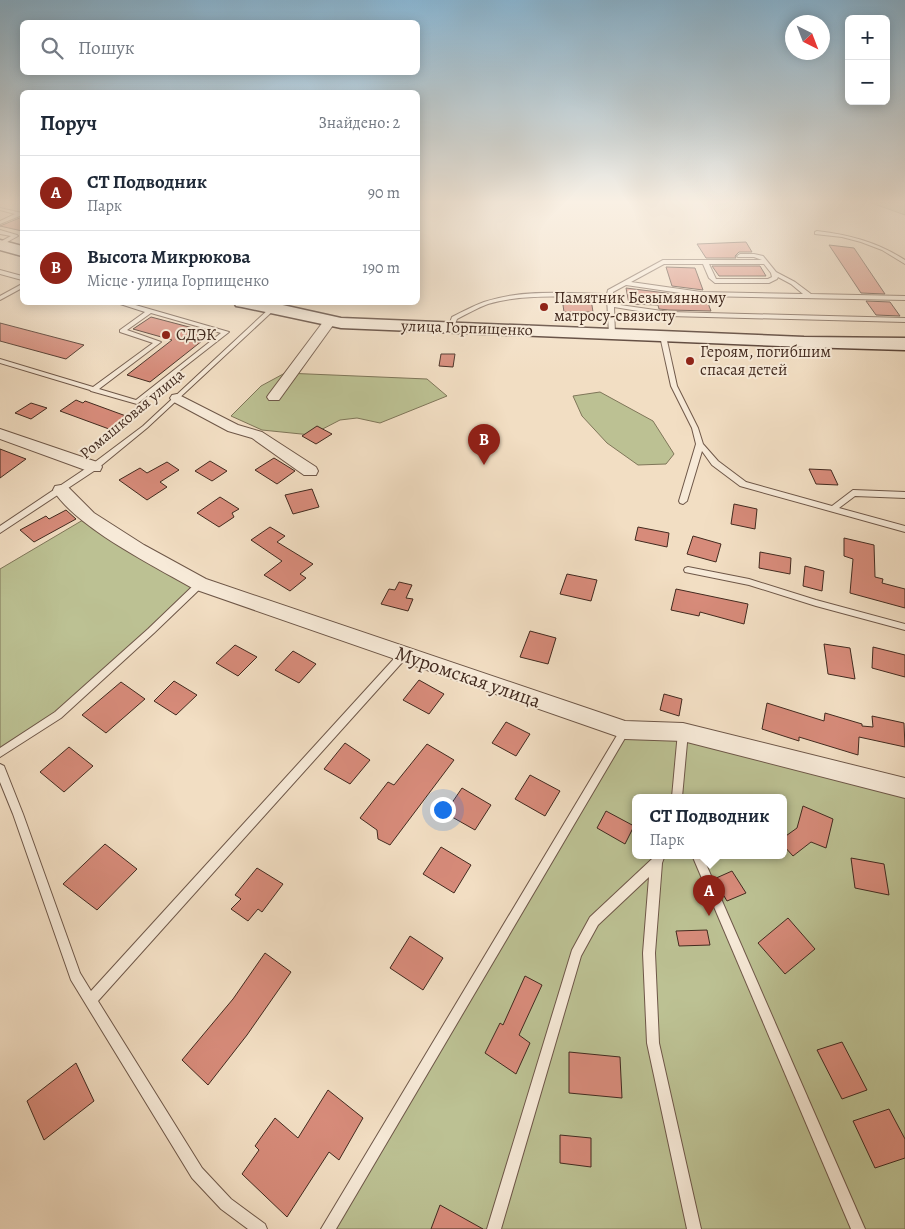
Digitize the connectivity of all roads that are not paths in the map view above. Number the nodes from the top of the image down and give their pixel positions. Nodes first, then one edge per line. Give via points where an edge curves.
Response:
1 (705, 262) junction
2 (0, 272) edge
3 (774, 273) junction
4 (20, 277) edge
5 (625, 283) junction
6 (20, 287) edge
7 (1, 296) edge
8 (611, 296) junction
9 (809, 296) junction
10 (905, 298) edge
11 (126, 305) edge
12 (255, 305) edge
13 (611, 305) junction
14 (272, 309) junction
15 (150, 312) junction
16 (905, 320) edge
17 (330, 321) junction
18 (451, 328) junction
19 (612, 334) junction
20 (663, 336) junction
21 (905, 344) edge
22 (0, 361) edge
23 (93, 390) junction
24 (274, 397) dead end
25 (177, 398) junction
26 (0, 434) edge
27 (700, 444) junction
28 (94, 467) junction
29 (310, 471) dead end
30 (61, 490) junction
31 (905, 495) edge
32 (683, 501) dead end
33 (833, 509) junction
34 (1, 528) edge
35 (905, 529) edge
36 (688, 570) dead end
37 (200, 584) junction
38 (905, 627) edge
39 (404, 654) junction
40 (625, 730) junction
41 (683, 732) junction
42 (0, 753) edge
43 (0, 769) edge
44 (905, 788) edge
45 (677, 794) edge
46 (657, 859) edge
47 (699, 859) edge
48 (90, 1001) junction
49 (260, 1229) edge
50 (328, 1229) edge
51 (494, 1229) edge
52 (694, 1229) edge
53 (858, 1229) edge

1 - 3 lane via 766,262
1 - 3 lane via 715,281 769,281 774,278
1 - 5 lane via 663,262
2 - 4 lane
3 - 9 lane via 793,282
5 - 8 lane via 610,291
5 - 9 lane via 701,294
6 - 7 lane
8 - 13 lane
8 - 18 lane via 554,294 488,303 454,318
9 - 10 lane
11 - 15 lane
12 - 14 main road, улица Горпищенко
13 - 16 lane via 669,314
13 - 19 lane
14 - 17 main road, улица Горпищенко
14 - 25 lane, Ромашковая улица
15 - 23 lane via 122,331 158,342
15 - 23 lane via 226,332 137,402
17 - 18 main road, улица Горпищенко
17 - 24 street
18 - 19 main road, улица Горпищенко
19 - 20 main road, улица Горпищенко
20 - 21 main road, улица Горпищенко
20 - 27 lane via 674,386
22 - 23 lane
25 - 28 lane, Ромашковая улица
25 - 29 street via 233,428 258,435
26 - 28 street
27 - 32 lane
27 - 33 lane via 716,464 742,484
28 - 30 lane, Ромашковая улица
30 - 34 lane, Ромашковая улица
30 - 37 street, Муромская улица via 88,517
31 - 33 lane via 853,493
33 - 35 lane
36 - 38 lane via 749,582
37 - 39 street, Муромская улица
37 - 42 lane via 58,716
39 - 40 street, Муромская улица
39 - 48 lane
40 - 41 street, Муромская улица
40 - 50 lane
41 - 44 street, Муромская улица
41 - 45 lane
43 - 48 lane via 75,976
46 - 51 lane via 594,921 576,954
46 - 52 lane via 649,953 653,1043
47 - 53 lane
48 - 49 lane via 197,1173 226,1204

